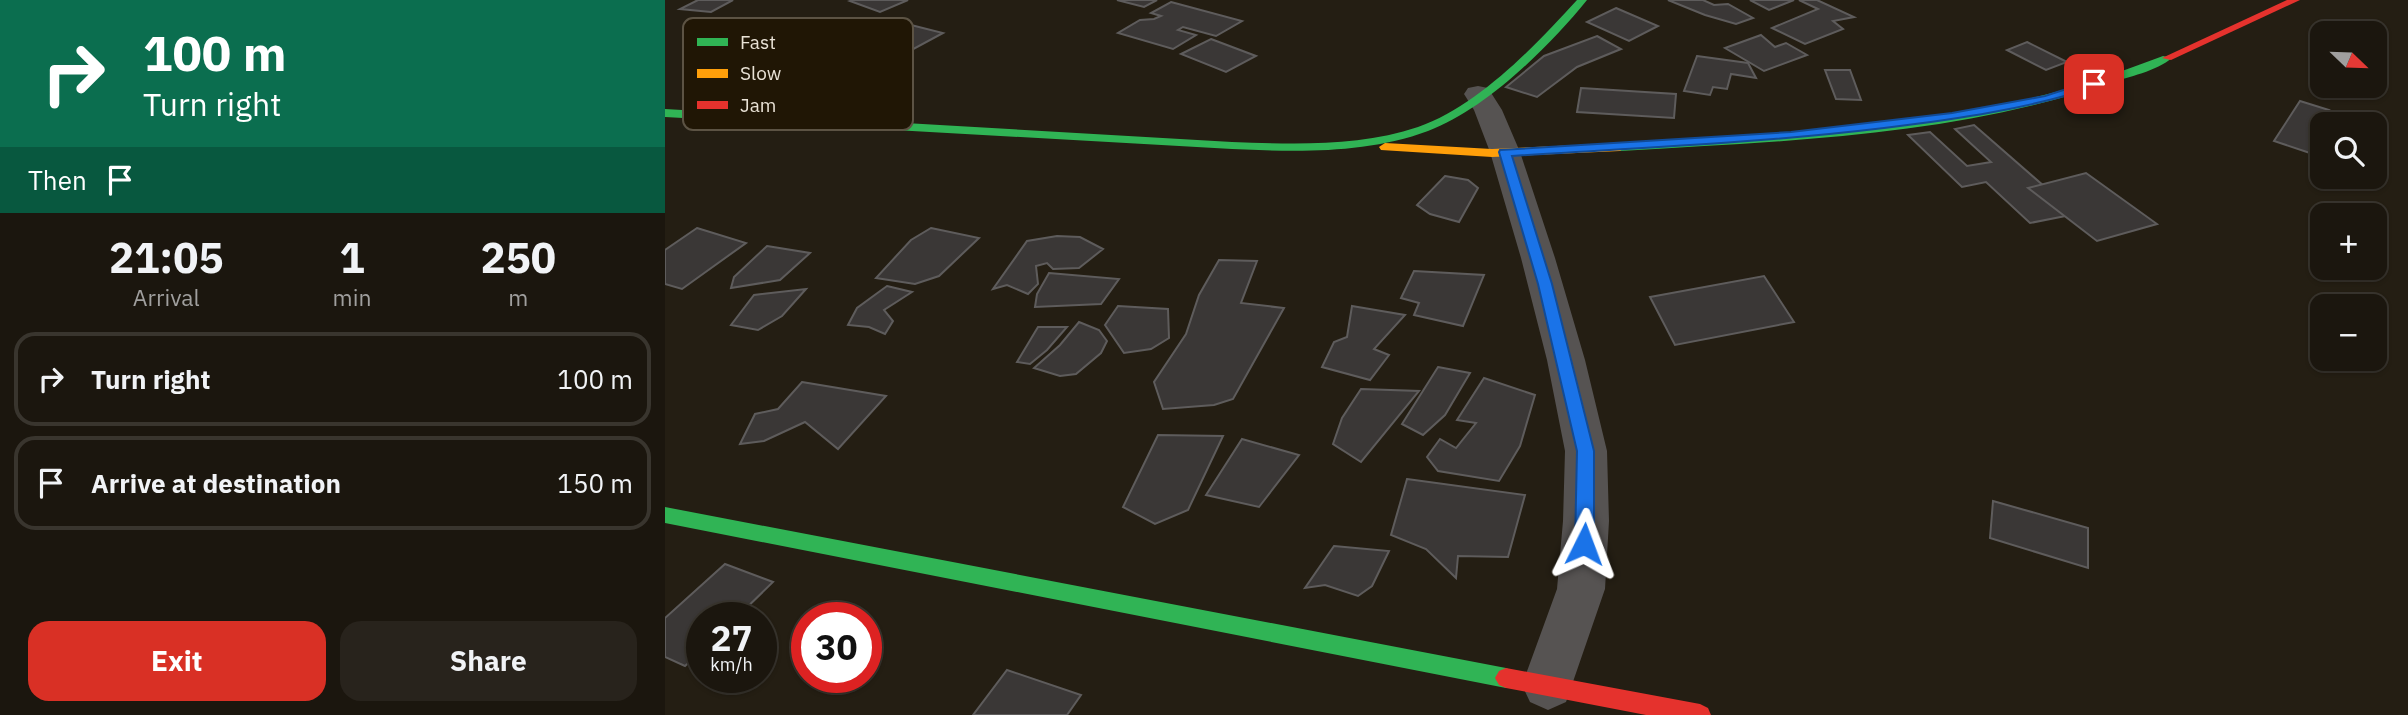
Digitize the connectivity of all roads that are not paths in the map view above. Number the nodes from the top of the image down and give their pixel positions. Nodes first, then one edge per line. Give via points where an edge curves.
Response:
1 (1582, 0) edge
2 (2295, 0) edge
3 (1478, 94) junction
4 (665, 113) edge
5 (683, 114) edge
6 (913, 127) edge
7 (1357, 142) junction
8 (1505, 152) junction
9 (665, 515) edge
10 (1548, 685) junction
11 (1700, 715) edge

1 - 3 street via 1560,25
2 - 8 street via 2237,30 2153,64 2047,99 1791,136
3 - 7 street via 1425,128
3 - 8 street
4 - 5 street
6 - 7 street via 1215,143
7 - 8 street via 1429,152
8 - 10 street via 1562,348 1586,451 1581,589
9 - 10 street
10 - 11 street

